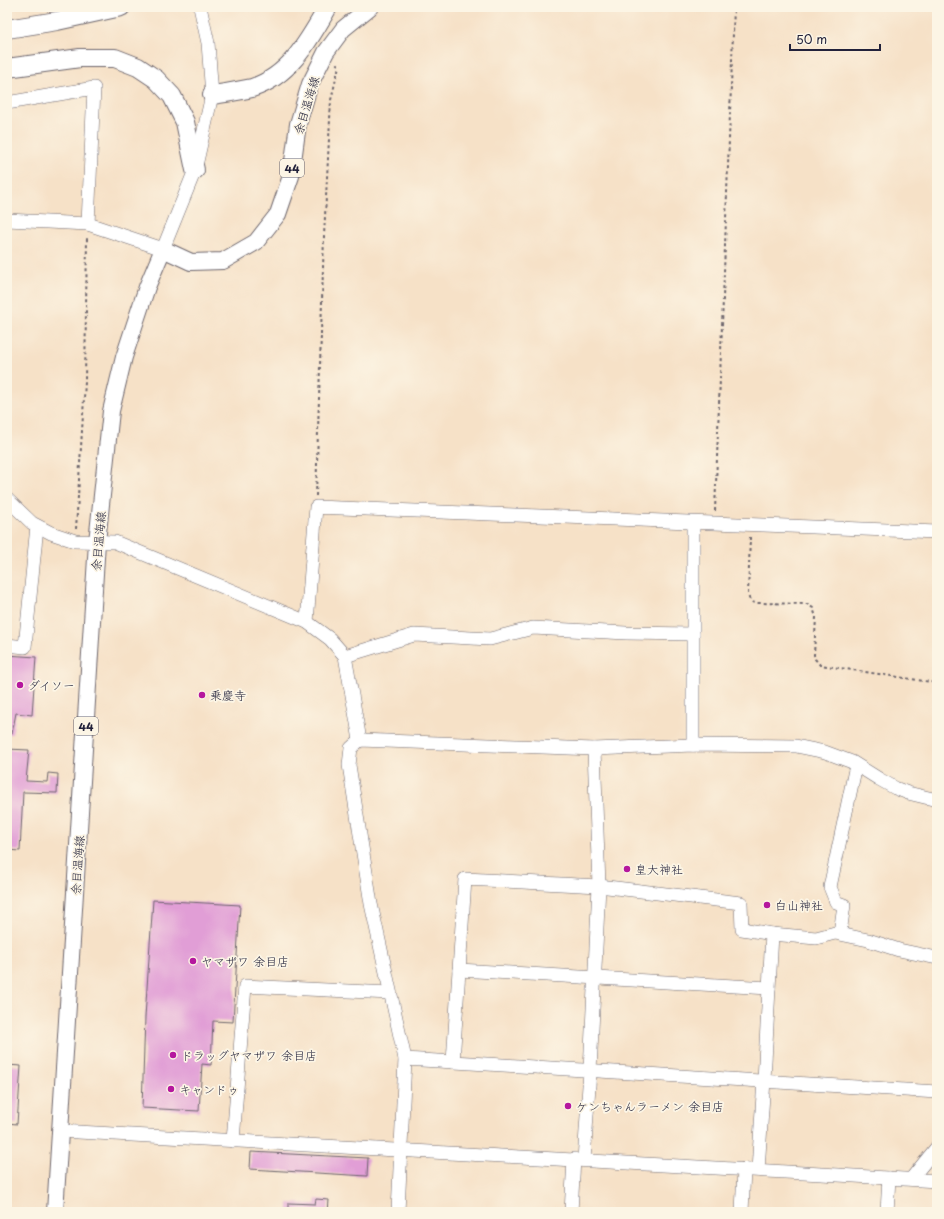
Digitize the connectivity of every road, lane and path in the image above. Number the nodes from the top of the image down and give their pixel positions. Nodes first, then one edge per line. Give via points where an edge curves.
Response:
1 (66, 7) edge
2 (121, 7) edge
3 (328, 7) edge
4 (370, 7) edge
5 (734, 7) edge
6 (200, 8) edge
7 (7, 17) edge
8 (7, 29) edge
9 (326, 52) junction
10 (7, 68) edge
11 (212, 95) junction
12 (7, 103) edge
13 (195, 170) junction
14 (7, 220) edge
15 (88, 224) junction
16 (163, 249) junction
17 (7, 499) edge
18 (316, 507) junction
19 (693, 523) junction
20 (714, 523) junction
21 (37, 526) junction
22 (937, 532) edge
23 (750, 537) dead end
24 (75, 541) junction
25 (97, 542) junction
26 (307, 622) junction
27 (693, 634) junction
28 (7, 646) edge
29 (345, 656) junction
30 (937, 683) edge
31 (360, 740) junction
32 (693, 745) junction
33 (594, 749) junction
34 (856, 765) junction
35 (937, 800) edge
36 (599, 886) junction
37 (840, 933) junction
38 (772, 934) junction
39 (937, 958) edge
40 (459, 970) junction
41 (594, 978) junction
42 (769, 988) junction
43 (390, 994) junction
44 (405, 1059) junction
45 (453, 1062) junction
46 (590, 1071) junction
47 (764, 1080) junction
48 (937, 1092) edge
49 (60, 1131) junction
50 (233, 1141) junction
51 (937, 1147) edge
52 (400, 1151) junction
53 (579, 1159) junction
54 (744, 1169) junction
55 (758, 1170) junction
56 (889, 1178) junction
57 (911, 1179) junction
58 (937, 1181) edge
59 (55, 1212) edge
60 (398, 1212) edge
61 (570, 1212) edge
62 (742, 1212) edge
63 (887, 1212) edge

1 - 7 highway
2 - 8 highway via 56,22
3 - 11 highway via 295,59 273,79 252,88
4 - 9 main road, 余目温海線 / 44 via 343,29
5 - 20 path
6 - 11 street via 208,43
9 - 16 main road, 余目温海線 / 44 via 310,84 298,124 291,176 278,214 256,242 223,261 191,262
9 - 18 path via 339,66 331,100
10 - 13 highway via 80,58 115,58 138,67 156,79 172,96 185,122
11 - 13 street
12 - 15 street via 94,88
13 - 16 street
14 - 15 street
15 - 16 street
15 - 24 path via 85,382
16 - 25 main road, 余目温海線 / 44 via 147,287 124,357 111,411
17 - 21 street
18 - 19 street
18 - 26 street
19 - 20 street
19 - 27 street
20 - 22 street
21 - 24 street
21 - 28 street via 24,646
23 - 30 path via 749,600 760,604 807,604 813,608 816,618 814,655 820,665
24 - 25 street
25 - 26 street via 115,542
25 - 49 main road, 余目温海線 / 44
26 - 29 street via 330,639
27 - 29 street via 533,628 490,638 414,635
27 - 32 street
29 - 31 street
31 - 33 street
31 - 43 street via 351,748 349,765 371,904
32 - 33 street
32 - 34 street via 796,746 825,752
33 - 36 street
34 - 35 street via 895,788
34 - 37 street via 830,887 836,902 844,905
36 - 38 street via 741,903 742,929
36 - 40 street via 465,879
36 - 41 street
37 - 38 street via 816,938
37 - 39 street
38 - 42 street
40 - 41 street
40 - 45 street
41 - 42 street
41 - 46 street
42 - 47 street
43 - 44 street
43 - 50 street via 245,986
44 - 45 street
44 - 52 street
45 - 46 street
46 - 47 street
46 - 53 street
47 - 48 street
47 - 55 street
49 - 50 street
49 - 59 main road, 余目温海線 / 44
50 - 52 street
51 - 57 street
52 - 53 street
52 - 60 street
53 - 54 street
53 - 61 street
54 - 55 street
54 - 62 street
55 - 56 street
56 - 57 street
56 - 63 street
57 - 58 street

